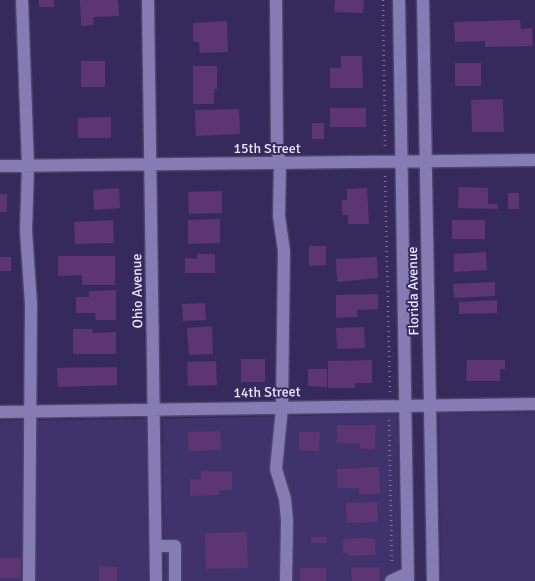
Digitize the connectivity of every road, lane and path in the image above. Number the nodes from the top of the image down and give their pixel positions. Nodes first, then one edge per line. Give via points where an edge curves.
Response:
1 (22, 0) edge
2 (148, 0) edge
3 (276, 0) edge
4 (383, 0) edge
5 (399, 0) edge
6 (424, 0) edge
7 (385, 148) dead end
8 (535, 160) edge
9 (402, 162) junction
10 (426, 162) junction
11 (280, 163) junction
12 (150, 164) junction
13 (0, 166) edge
14 (28, 166) junction
15 (385, 171) dead end
16 (390, 397) dead end
17 (431, 404) junction
18 (535, 404) edge
19 (405, 405) junction
20 (282, 408) junction
21 (155, 410) junction
22 (30, 411) junction
23 (0, 412) edge
24 (389, 413) dead end
25 (156, 546) junction
26 (408, 577) edge
27 (29, 581) edge
28 (156, 581) edge
29 (174, 581) edge
30 (286, 581) edge
31 (392, 581) edge
32 (433, 581) edge

1 - 14 street
2 - 12 street, Ohio Avenue
3 - 11 street
4 - 7 path
5 - 9 street, Florida Avenue
6 - 10 street, Florida Avenue
8 - 10 street, 15th Street
9 - 10 street, 15th Street
9 - 11 street, 15th Street
9 - 19 street, Florida Avenue
10 - 17 street, Florida Avenue
11 - 12 street, 15th Street
11 - 20 street via 279,216 284,251
12 - 14 street, 15th Street
12 - 21 street, Ohio Avenue
13 - 14 street, 15th Street
14 - 22 street via 26,231 31,304
15 - 16 path
17 - 18 street, 14th Street
17 - 19 street, 14th Street
17 - 32 street, Florida Avenue
19 - 20 street, 14th Street
19 - 26 street, Florida Avenue
20 - 21 street, 14th Street
20 - 30 street via 276,469 287,520
21 - 22 street, 14th Street
21 - 25 street, Ohio Avenue
22 - 23 street, 14th Street
22 - 27 street
24 - 31 path
25 - 28 street, Ohio Avenue
25 - 29 street via 175,546
26 - 31 street

